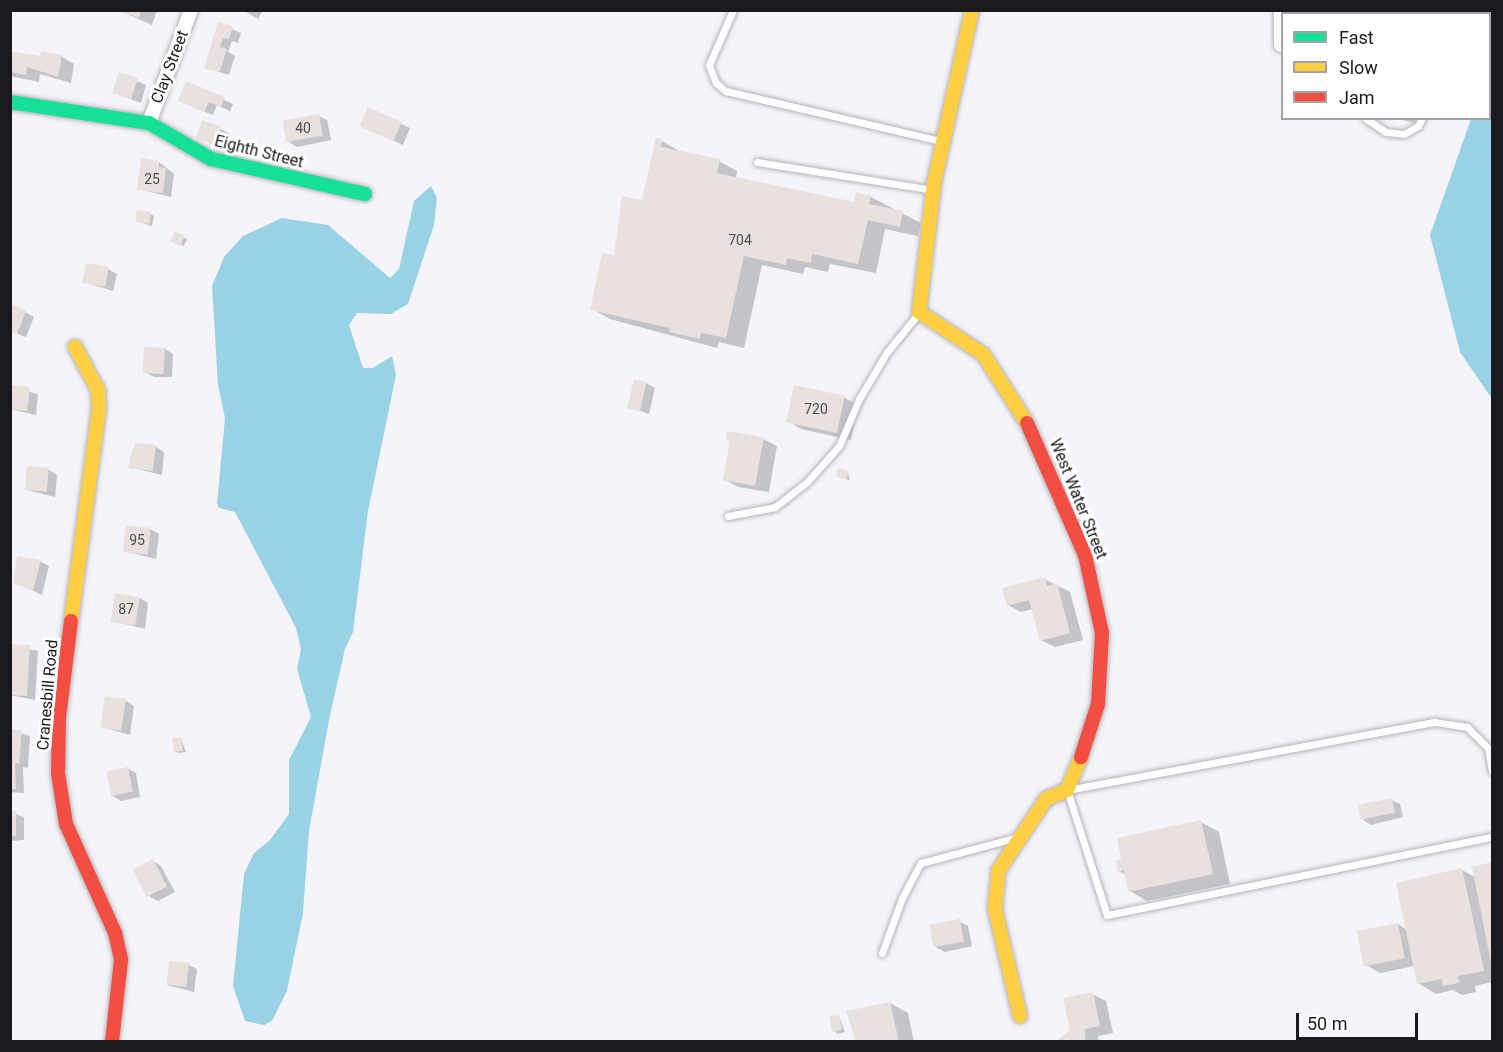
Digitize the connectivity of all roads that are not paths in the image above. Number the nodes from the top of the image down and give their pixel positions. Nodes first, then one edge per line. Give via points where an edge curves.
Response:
1 (191, 10) edge
2 (733, 10) edge
3 (972, 10) edge
4 (10, 102) edge
5 (1368, 120) edge
6 (1421, 120) edge
7 (149, 123) junction
8 (943, 142) junction
9 (757, 162) dead end
10 (933, 190) junction
11 (365, 194) dead end
12 (919, 312) junction
13 (75, 347) dead end
14 (728, 516) dead end
15 (1492, 771) edge
16 (1067, 790) junction
17 (1020, 837) junction
18 (1492, 837) edge
19 (882, 953) dead end
20 (1020, 1016) dead end
21 (112, 1041) edge

1 - 7 street, Clay Street
2 - 8 lane via 709,65 716,83 726,91
3 - 8 street
4 - 7 street, Eighth Street
5 - 6 lane via 1386,132 1404,134
7 - 11 street, Eighth Street via 211,159
8 - 10 street
9 - 10 lane
10 - 12 street
12 - 14 lane via 876,371 839,446 807,482 776,507
12 - 16 street, West Water Street via 983,354 1013,399 1053,479 1091,576 1102,633 1101,686 1087,743
13 - 21 street, Cranesbill Road via 98,390 99,408 59,717 58,773 66,824 115,933 121,960
15 - 16 lane via 1488,748 1467,727 1434,722
16 - 17 street via 1046,799
16 - 18 lane via 1107,915
17 - 19 lane via 921,864 902,898
17 - 20 street via 998,871 995,909

